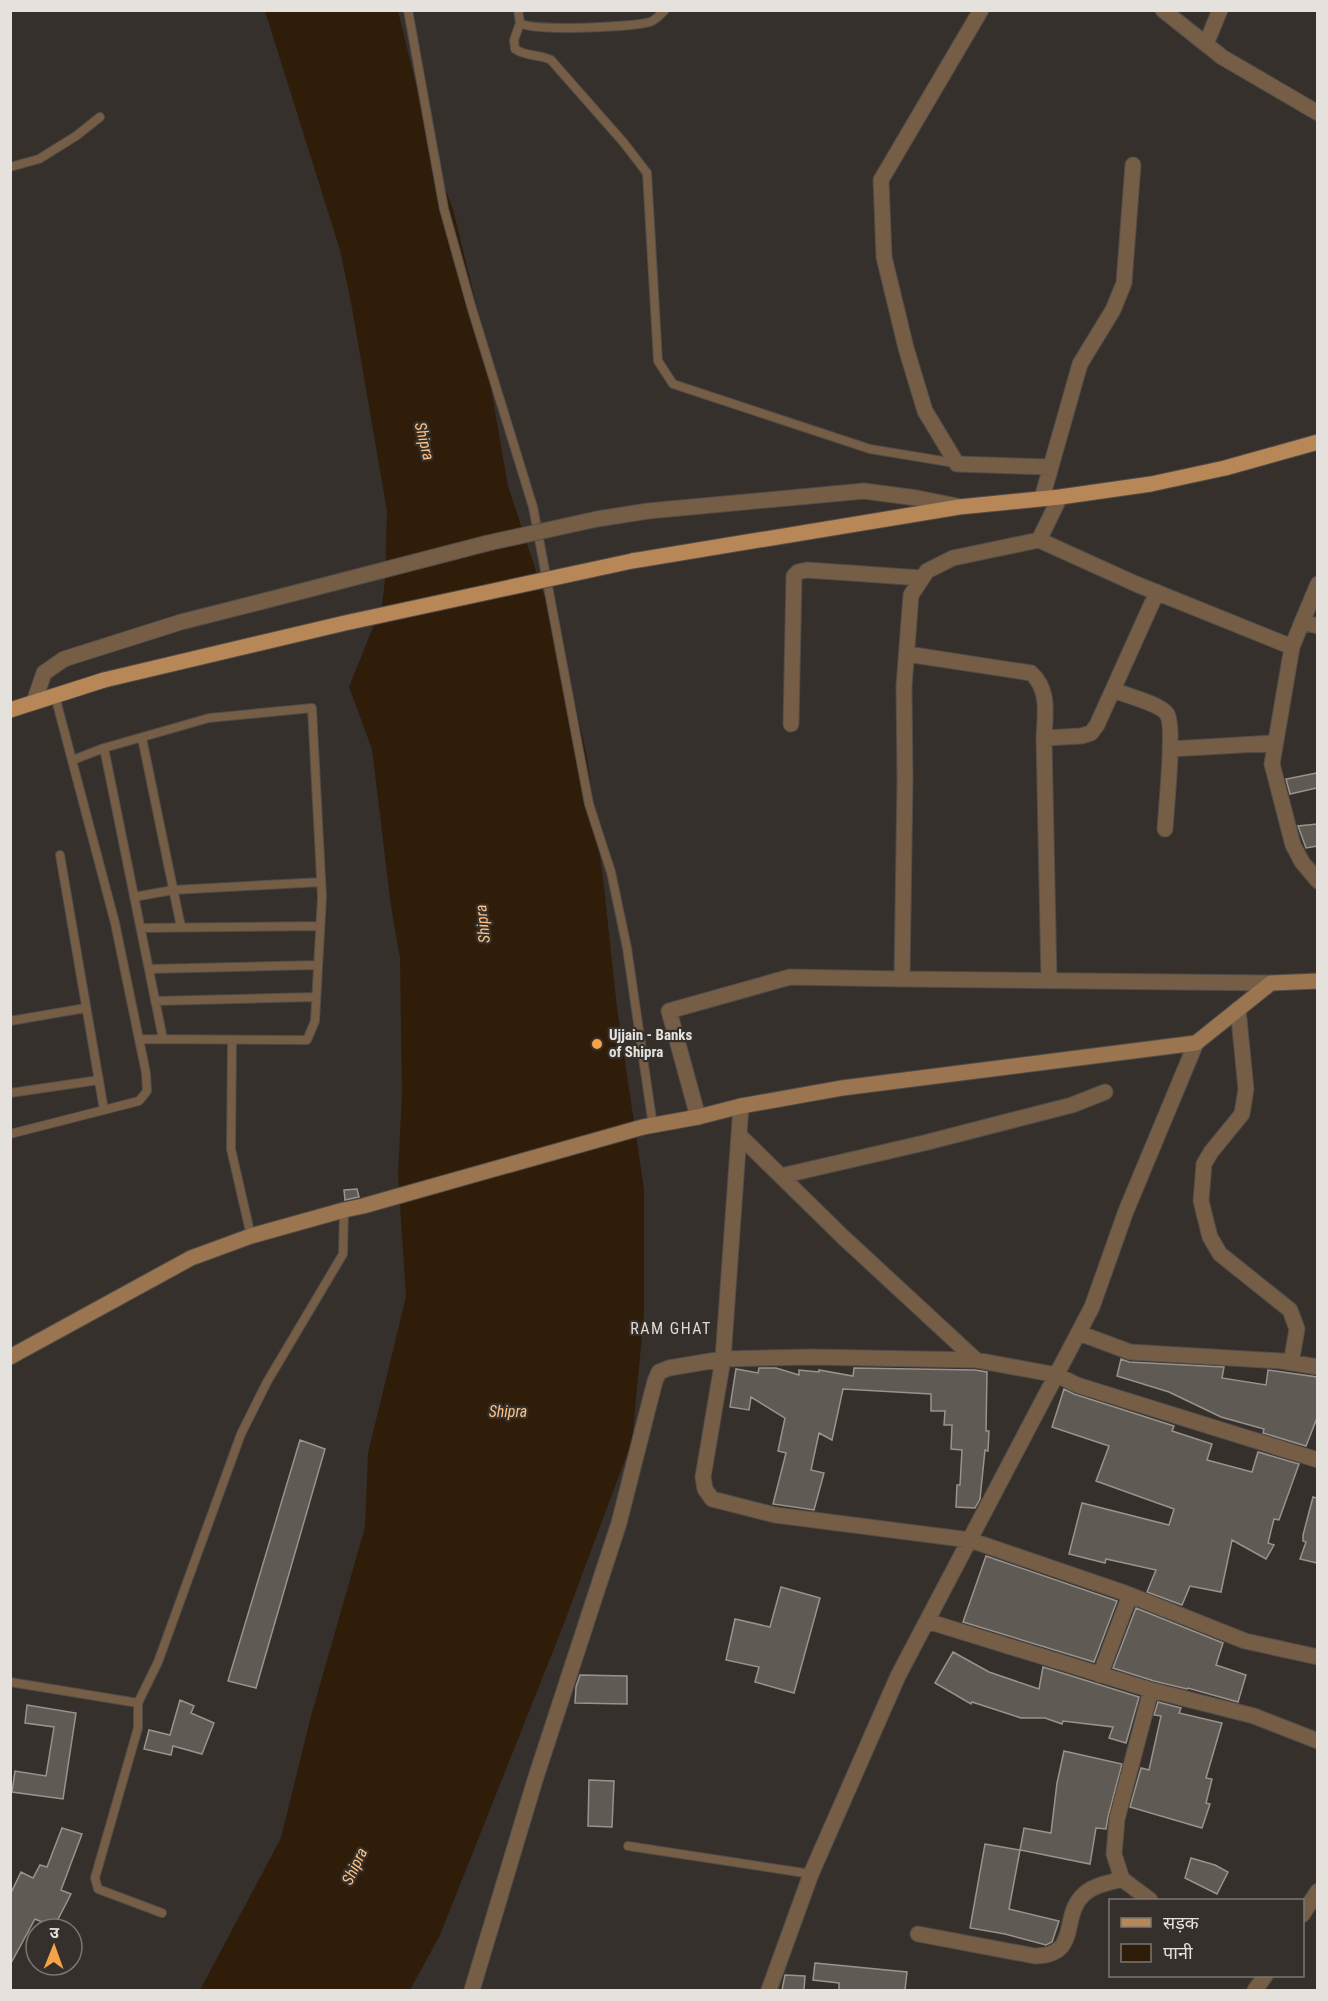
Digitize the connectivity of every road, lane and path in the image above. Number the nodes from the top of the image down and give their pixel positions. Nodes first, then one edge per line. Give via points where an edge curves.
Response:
1 (408, 10) edge
2 (518, 10) edge
3 (665, 10) edge
4 (981, 10) edge
5 (1220, 10) edge
6 (1163, 11) edge
7 (520, 23) junction
8 (1206, 44) junction
9 (1317, 113) edge
10 (100, 117) dead end
11 (1133, 165) dead end
12 (10, 167) edge
13 (1317, 442) edge
14 (957, 464) junction
15 (1051, 467) junction
16 (1060, 497) junction
17 (1042, 498) junction
18 (959, 507) junction
19 (1039, 540) junction
20 (922, 578) junction
21 (1317, 584) edge
22 (1157, 592) junction
23 (1302, 622) junction
24 (1317, 626) edge
25 (1292, 647) junction
26 (907, 654) junction
27 (1113, 690) junction
28 (56, 696) junction
29 (34, 702) junction
30 (11, 706) edge
31 (791, 724) dead end
32 (142, 738) junction
33 (1044, 738) junction
34 (1274, 743) junction
35 (104, 748) junction
36 (1170, 749) junction
37 (73, 760) junction
38 (1165, 829) dead end
39 (60, 855) dead end
40 (1317, 881) edge
41 (321, 882) junction
42 (173, 890) junction
43 (134, 897) junction
44 (320, 926) junction
45 (181, 927) junction
46 (141, 928) junction
47 (318, 965) junction
48 (149, 969) junction
49 (902, 979) junction
50 (1049, 981) junction
51 (1317, 981) edge
52 (1270, 983) junction
53 (316, 997) junction
54 (155, 1001) junction
55 (86, 1008) junction
56 (1238, 1009) junction
57 (10, 1021) edge
58 (139, 1039) junction
59 (163, 1039) junction
60 (232, 1040) junction
61 (1196, 1043) junction
62 (99, 1080) junction
63 (1105, 1092) dead end
64 (10, 1093) edge
65 (741, 1106) junction
66 (104, 1110) junction
67 (698, 1117) junction
68 (648, 1126) junction
69 (10, 1134) edge
70 (739, 1135) junction
71 (781, 1176) junction
72 (344, 1210) junction
73 (251, 1236) junction
74 (1079, 1333) junction
75 (10, 1358) edge
76 (723, 1359) junction
77 (976, 1360) junction
78 (1291, 1362) junction
79 (1317, 1367) edge
80 (1057, 1375) junction
81 (1317, 1460) edge
82 (970, 1540) junction
83 (1130, 1595) junction
84 (927, 1620) junction
85 (1317, 1657) edge
86 (1100, 1675) junction
87 (10, 1682) edge
88 (1151, 1690) junction
89 (138, 1703) junction
90 (1317, 1740) edge
91 (628, 1846) dead end
92 (811, 1874) junction
93 (1122, 1879) junction
94 (1317, 1891) edge
95 (1149, 1899) edge
96 (1304, 1912) edge
97 (162, 1913) dead end
98 (918, 1934) dead end
99 (1264, 1977) edge
100 (472, 1990) edge
101 (769, 1990) edge
102 (1256, 1990) edge

1 - 68 lane via 444,209 533,507 589,804 627,948
2 - 7 lane
3 - 7 lane via 653,21 630,25 542,28
4 - 14 street via 881,180 884,257 906,348 925,411
5 - 8 street
6 - 8 street
7 - 14 lane via 515,49 551,60 647,173 658,361 673,384 870,449
8 - 9 street
10 - 12 lane via 39,159
11 - 15 street via 1124,283 1113,310 1080,364
13 - 16 main road via 1151,484
14 - 15 street
15 - 17 street
16 - 17 main road
16 - 19 street
17 - 18 main road
18 - 28 main road, bridge via 632,561 345,623 104,680
18 - 29 street, bridge via 864,491 597,519 181,622 64,658 44,673
19 - 20 street via 954,558 927,571
19 - 22 street
20 - 26 street via 911,595
20 - 31 street via 807,570 794,576
21 - 23 street
22 - 25 street
22 - 27 street
23 - 24 street
23 - 25 street
25 - 34 street
26 - 33 street via 1031,673 1040,681 1045,698
26 - 49 street
27 - 33 street via 1091,733
27 - 36 street via 1167,714
28 - 29 main road
28 - 37 lane
29 - 30 main road
32 - 35 lane
32 - 41 lane via 209,718 312,708
32 - 42 lane
33 - 50 street
34 - 36 street
34 - 40 street via 1273,774 1293,844
35 - 37 lane
35 - 43 lane
36 - 38 street
37 - 58 lane via 116,923
39 - 55 lane
41 - 42 lane
41 - 44 lane
42 - 43 lane
42 - 45 lane
43 - 46 lane
44 - 45 lane
44 - 47 lane
45 - 46 lane
46 - 48 lane
47 - 48 lane
47 - 53 lane
48 - 54 lane
49 - 50 street
49 - 67 street via 790,977 669,1011
50 - 52 street
51 - 52 main road
52 - 56 main road
53 - 54 lane
53 - 60 lane via 315,1021 307,1040
54 - 59 lane
55 - 57 lane
55 - 62 lane
56 - 61 main road
56 - 78 street via 1246,1089 1242,1114 1204,1164 1201,1201 1210,1237 1220,1254 1290,1310 1297,1329
58 - 59 lane
58 - 66 lane via 147,1091 139,1101
59 - 60 lane
60 - 73 lane via 231,1149
61 - 65 main road via 842,1088
61 - 74 street
62 - 64 lane
62 - 66 lane
63 - 71 street via 1072,1105 935,1141
65 - 67 main road
65 - 70 street
66 - 69 lane
67 - 68 main road
68 - 72 main road
70 - 71 street
70 - 76 street
71 - 77 street
72 - 73 main road
72 - 89 lane via 343,1254 267,1382 241,1434 158,1662
73 - 75 main road via 191,1258
74 - 78 street via 1130,1352
74 - 80 street
76 - 77 street
76 - 82 street via 703,1477 712,1500 775,1515
76 - 100 street via 669,1368 659,1372 655,1381 620,1523
77 - 80 street
78 - 79 street
80 - 81 street via 1077,1385
80 - 82 street
82 - 83 street
82 - 84 street
83 - 85 street via 1245,1641
83 - 86 street
84 - 86 street
84 - 92 street via 898,1676
86 - 88 street
87 - 89 lane
88 - 90 street via 1254,1716
88 - 93 street via 1117,1819 1114,1854
89 - 97 lane via 138,1728 95,1878 98,1889
91 - 92 lane
92 - 101 street
93 - 95 street
93 - 98 street via 1096,1886 1084,1894 1077,1902 1064,1944 1048,1956
94 - 96 street
99 - 102 street

